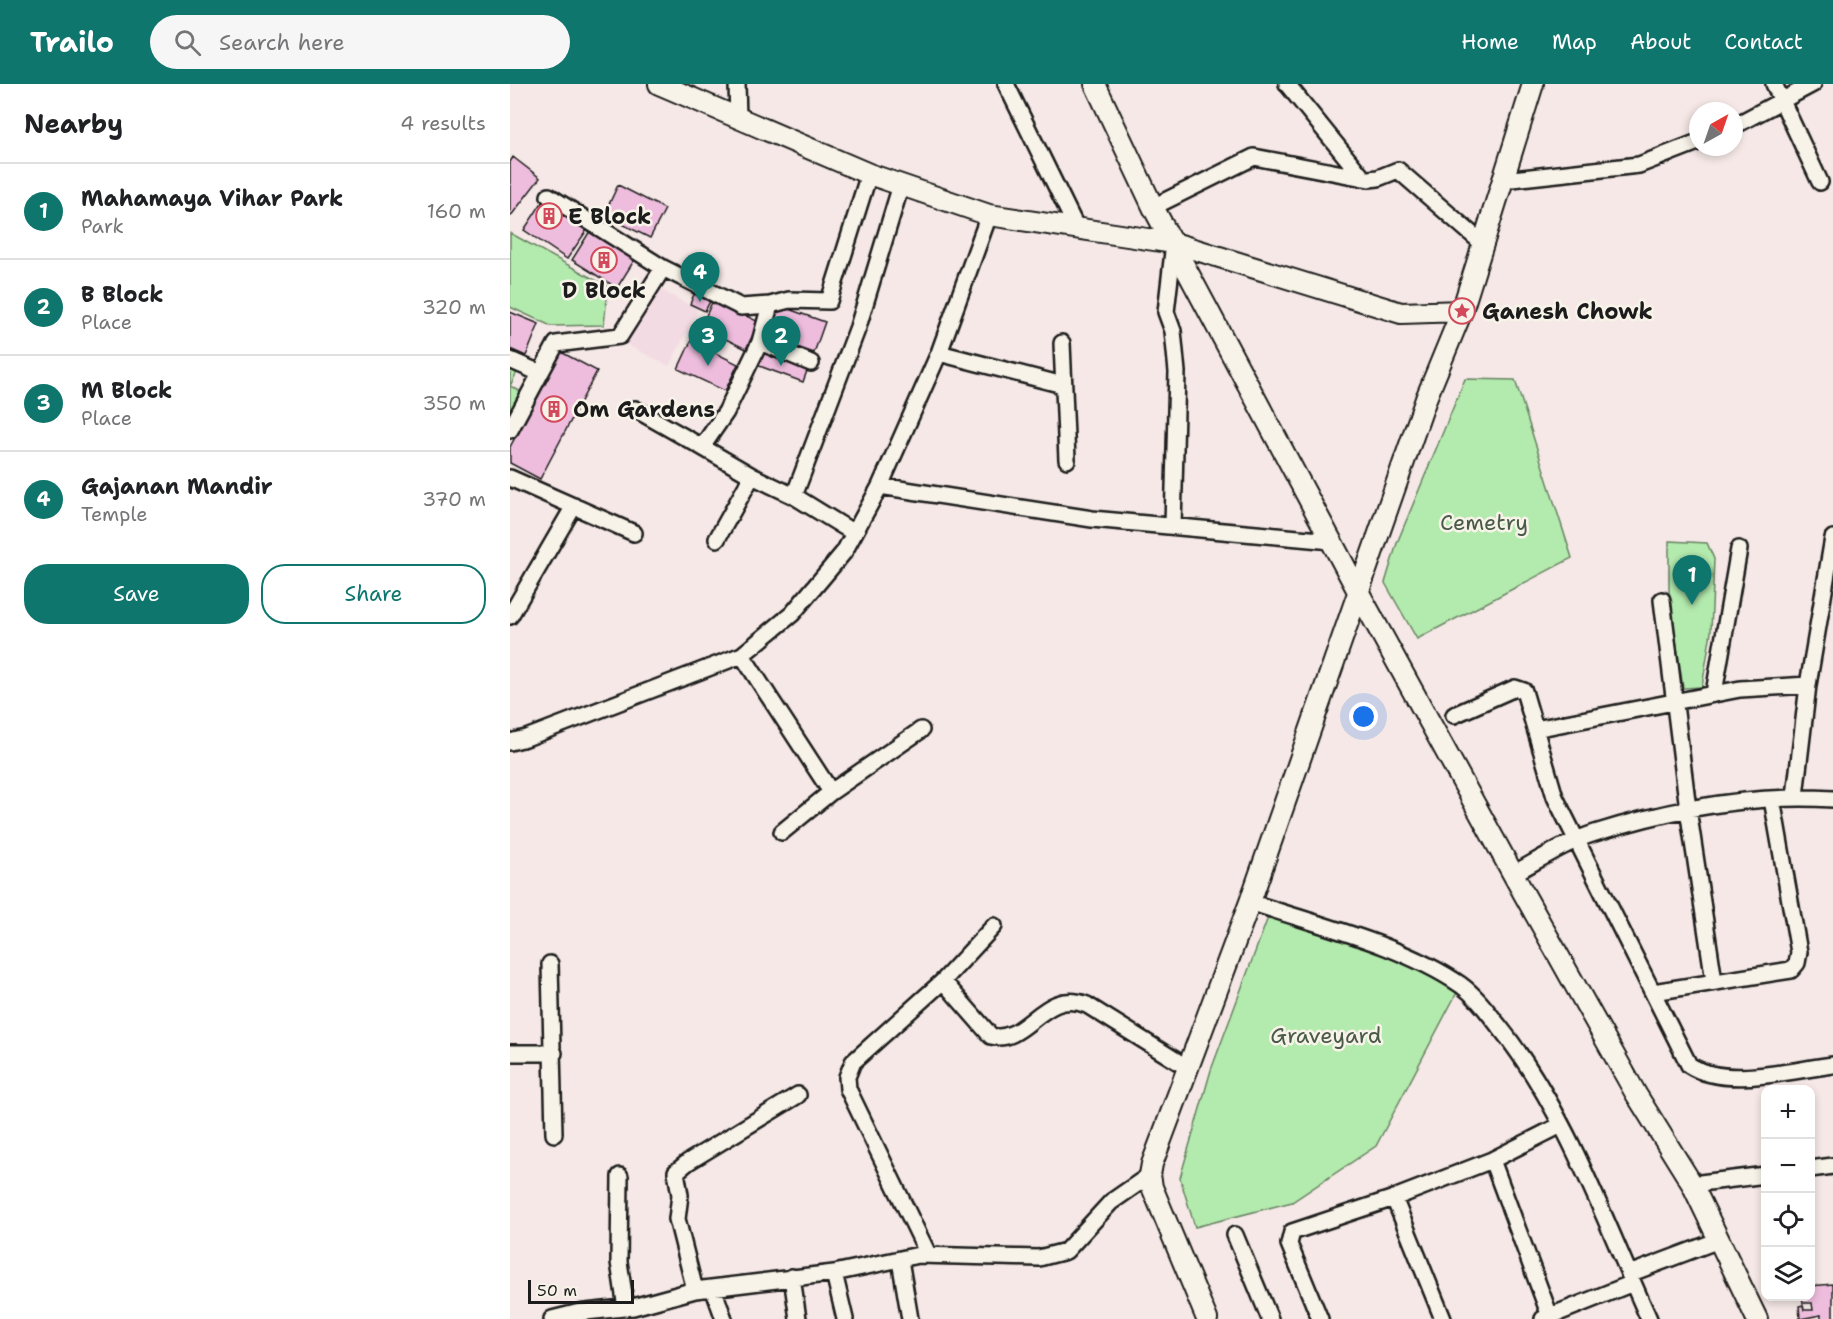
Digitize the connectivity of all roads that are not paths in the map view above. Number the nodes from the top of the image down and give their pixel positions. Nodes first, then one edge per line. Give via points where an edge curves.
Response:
1 (659, 84) edge
2 (737, 84) edge
3 (1006, 84) edge
4 (1096, 84) edge
5 (1287, 84) edge
6 (1533, 84) edge
7 (1774, 84) edge
8 (1813, 84) edge
9 (1781, 103) junction
10 (738, 118) junction
11 (1743, 122) edge
12 (1689, 146) edge
13 (869, 174) junction
14 (1364, 178) junction
15 (1503, 180) junction
16 (1820, 182) dead end
17 (901, 185) junction
18 (549, 196) dead end
19 (1153, 207) junction
20 (989, 215) junction
21 (1077, 229) junction
22 (1174, 243) junction
23 (1482, 243) junction
24 (663, 268) junction
25 (770, 304) junction
26 (1462, 311) junction
27 (760, 342) junction
28 (1062, 343) dead end
29 (939, 353) junction
30 (510, 360) edge
31 (812, 363) dead end
32 (540, 373) junction
33 (1064, 385) junction
34 (635, 409) dead end
35 (510, 430) edge
36 (702, 447) junction
37 (1067, 460) dead end
38 (752, 476) junction
39 (510, 478) edge
40 (880, 486) junction
41 (794, 496) junction
42 (574, 506) junction
43 (1173, 526) junction
44 (634, 533) dead end
45 (854, 533) junction
46 (1833, 538) edge
47 (717, 539) dead end
48 (1332, 541) junction
49 (1739, 549) dead end
50 (1359, 593) junction
51 (1662, 600) dead end
52 (510, 616) edge
53 (742, 655) junction
54 (1808, 685) junction
55 (1714, 693) junction
56 (1676, 702) junction
57 (1454, 715) dead end
58 (1535, 729) junction
59 (921, 730) dead end
60 (510, 742) edge
61 (831, 792) junction
62 (1795, 796) junction
63 (1772, 799) junction
64 (1833, 799) edge
65 (1688, 809) junction
66 (782, 832) dead end
67 (1576, 840) junction
68 (1513, 874) junction
69 (1250, 902) junction
70 (994, 926) dead end
71 (550, 964) dead end
72 (943, 981) junction
73 (1714, 981) junction
74 (1653, 992) junction
75 (510, 1053) edge
76 (554, 1053) junction
77 (1833, 1065) edge
78 (1188, 1068) junction
79 (798, 1095) dead end
80 (1561, 1125) junction
81 (554, 1134) dead end
82 (1492, 1160) junction
83 (1833, 1166) edge
84 (1815, 1168) edge
85 (1150, 1175) junction
86 (620, 1176) dead end
87 (1761, 1176) edge
88 (1692, 1184) junction
89 (1394, 1198) junction
90 (1235, 1235) dead end
91 (1719, 1240) junction
92 (928, 1254) junction
93 (900, 1260) junction
94 (834, 1273) junction
95 (792, 1277) junction
96 (1631, 1278) junction
97 (713, 1288) junction
98 (695, 1290) junction
99 (626, 1308) junction
100 (719, 1317) edge
101 (1548, 1318) edge
102 (552, 1319) edge
103 (798, 1319) edge
104 (845, 1319) edge
105 (910, 1319) edge
106 (1208, 1319) edge
107 (1270, 1319) edge
108 (1320, 1319) edge
109 (1443, 1319) edge
110 (1649, 1319) edge
111 (1757, 1319) edge

1 - 10 street
2 - 10 street
3 - 21 street
4 - 19 street
5 - 14 street
6 - 15 street
7 - 9 street
8 - 9 street
9 - 11 street
9 - 16 street
10 - 13 street
12 - 15 street via 1639,165
13 - 17 street
13 - 25 street via 829,301 789,300
14 - 19 street via 1254,157
14 - 23 street via 1400,170
15 - 23 street
17 - 20 street
17 - 41 street via 858,327
18 - 24 street
19 - 22 street
20 - 21 street
20 - 29 street
21 - 22 street
22 - 26 street via 1401,313
22 - 43 street via 1166,312 1173,331 1177,372
22 - 48 street
23 - 26 street
24 - 25 street via 741,307
24 - 32 street via 620,336 556,344
25 - 27 street
26 - 50 street via 1427,396
27 - 31 street
27 - 36 street via 726,412
28 - 33 street
29 - 33 street
29 - 40 street
30 - 32 street
32 - 35 street
33 - 37 street
34 - 36 street
36 - 38 street
38 - 41 street
38 - 47 street
39 - 42 street
40 - 43 street via 1092,519
40 - 45 street
41 - 45 street
42 - 44 street
42 - 52 street
43 - 48 street
45 - 53 street via 844,552 792,614
46 - 54 street
48 - 50 street
49 - 55 street
50 - 68 street
50 - 69 street
51 - 56 street
53 - 60 street
53 - 61 street
54 - 55 street
54 - 62 street
55 - 56 street
56 - 58 street
56 - 65 street
57 - 58 street via 1518,687 1524,691
58 - 67 street via 1555,797
59 - 61 street
61 - 66 street
62 - 63 street
62 - 64 street
63 - 65 street
63 - 73 street via 1799,952 1797,963 1791,970
65 - 67 street
65 - 73 street
67 - 68 street
67 - 74 street
68 - 88 street via 1636,1094
69 - 78 street
69 - 80 street via 1419,960 1464,987 1517,1048
70 - 72 street
71 - 76 street
72 - 78 street via 991,1036 1005,1037 1044,1010 1070,1000 1087,1005
72 - 92 street via 853,1062 846,1084
73 - 74 street
74 - 77 street via 1689,1065 1703,1073 1747,1076
75 - 76 street
76 - 81 street
78 - 85 street
79 - 98 street via 676,1172 680,1195 677,1219
80 - 82 street
80 - 96 street
82 - 89 street
82 - 101 street
83 - 84 street
85 - 92 street via 1111,1202 1062,1254 1039,1258
85 - 106 street
86 - 99 street via 620,1262
87 - 88 street
88 - 91 street
89 - 108 street via 1296,1230 1289,1236
89 - 109 street
90 - 107 street
91 - 96 street
91 - 111 street
92 - 93 street
93 - 94 street
93 - 105 street
94 - 95 street
94 - 104 street
95 - 97 street
95 - 103 street
96 - 101 street
96 - 110 street
97 - 98 street
97 - 100 street
98 - 99 street
99 - 102 street

